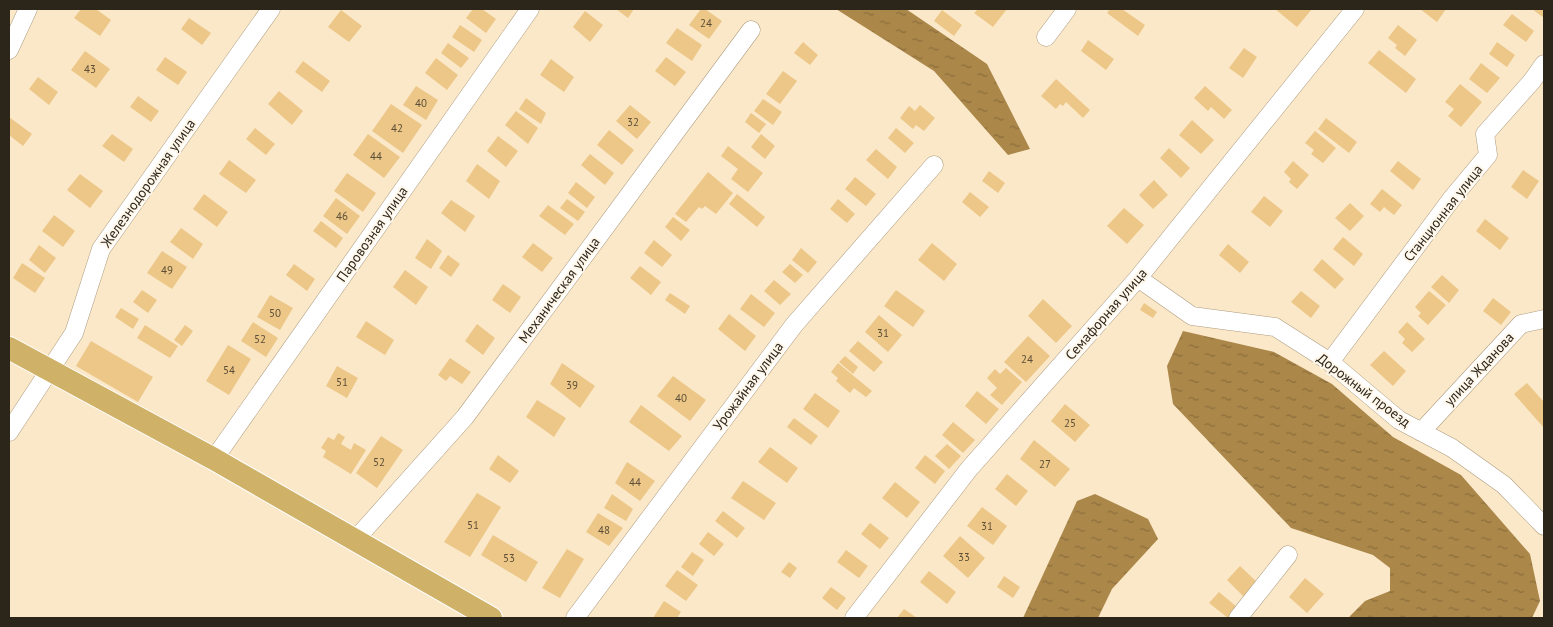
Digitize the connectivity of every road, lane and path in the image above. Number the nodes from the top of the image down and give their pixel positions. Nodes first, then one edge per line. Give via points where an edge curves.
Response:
1 (28, 9) edge
2 (271, 9) edge
3 (530, 9) edge
4 (1067, 9) edge
5 (1356, 9) edge
6 (750, 30) dead end
7 (1046, 37) dead end
8 (9, 50) edge
9 (1544, 64) edge
10 (934, 165) dead end
11 (1138, 278) junction
12 (1544, 319) edge
13 (9, 348) edge
14 (1330, 362) junction
15 (50, 371) junction
16 (9, 432) edge
17 (1421, 432) junction
18 (214, 459) junction
19 (1544, 526) edge
20 (355, 540) junction
21 (1288, 554) dead end
22 (490, 618) edge
23 (575, 618) edge
24 (854, 618) edge
25 (1238, 618) edge

1 - 8 street
2 - 15 street, Железнодорожная улица via 101,249 74,333
3 - 18 street, Паровозная улица
4 - 7 street
5 - 11 street, Семафорная улица
6 - 20 street, Механическая улица via 465,417
9 - 14 street, Станционная улица via 1485,134 1488,156 1453,197
10 - 23 street, Урожайная улица via 794,325
11 - 14 street, Дорожный проезд via 1192,316 1274,327
11 - 24 street, Семафорная улица via 969,469
12 - 17 street, улица Жданова via 1521,324
13 - 15 main road
14 - 17 street, Дорожный проезд via 1399,420
15 - 16 street, Железнодорожная улица
15 - 18 main road
17 - 19 street, Дорожный проезд via 1452,448 1504,485
18 - 20 main road
20 - 22 main road
21 - 25 street

